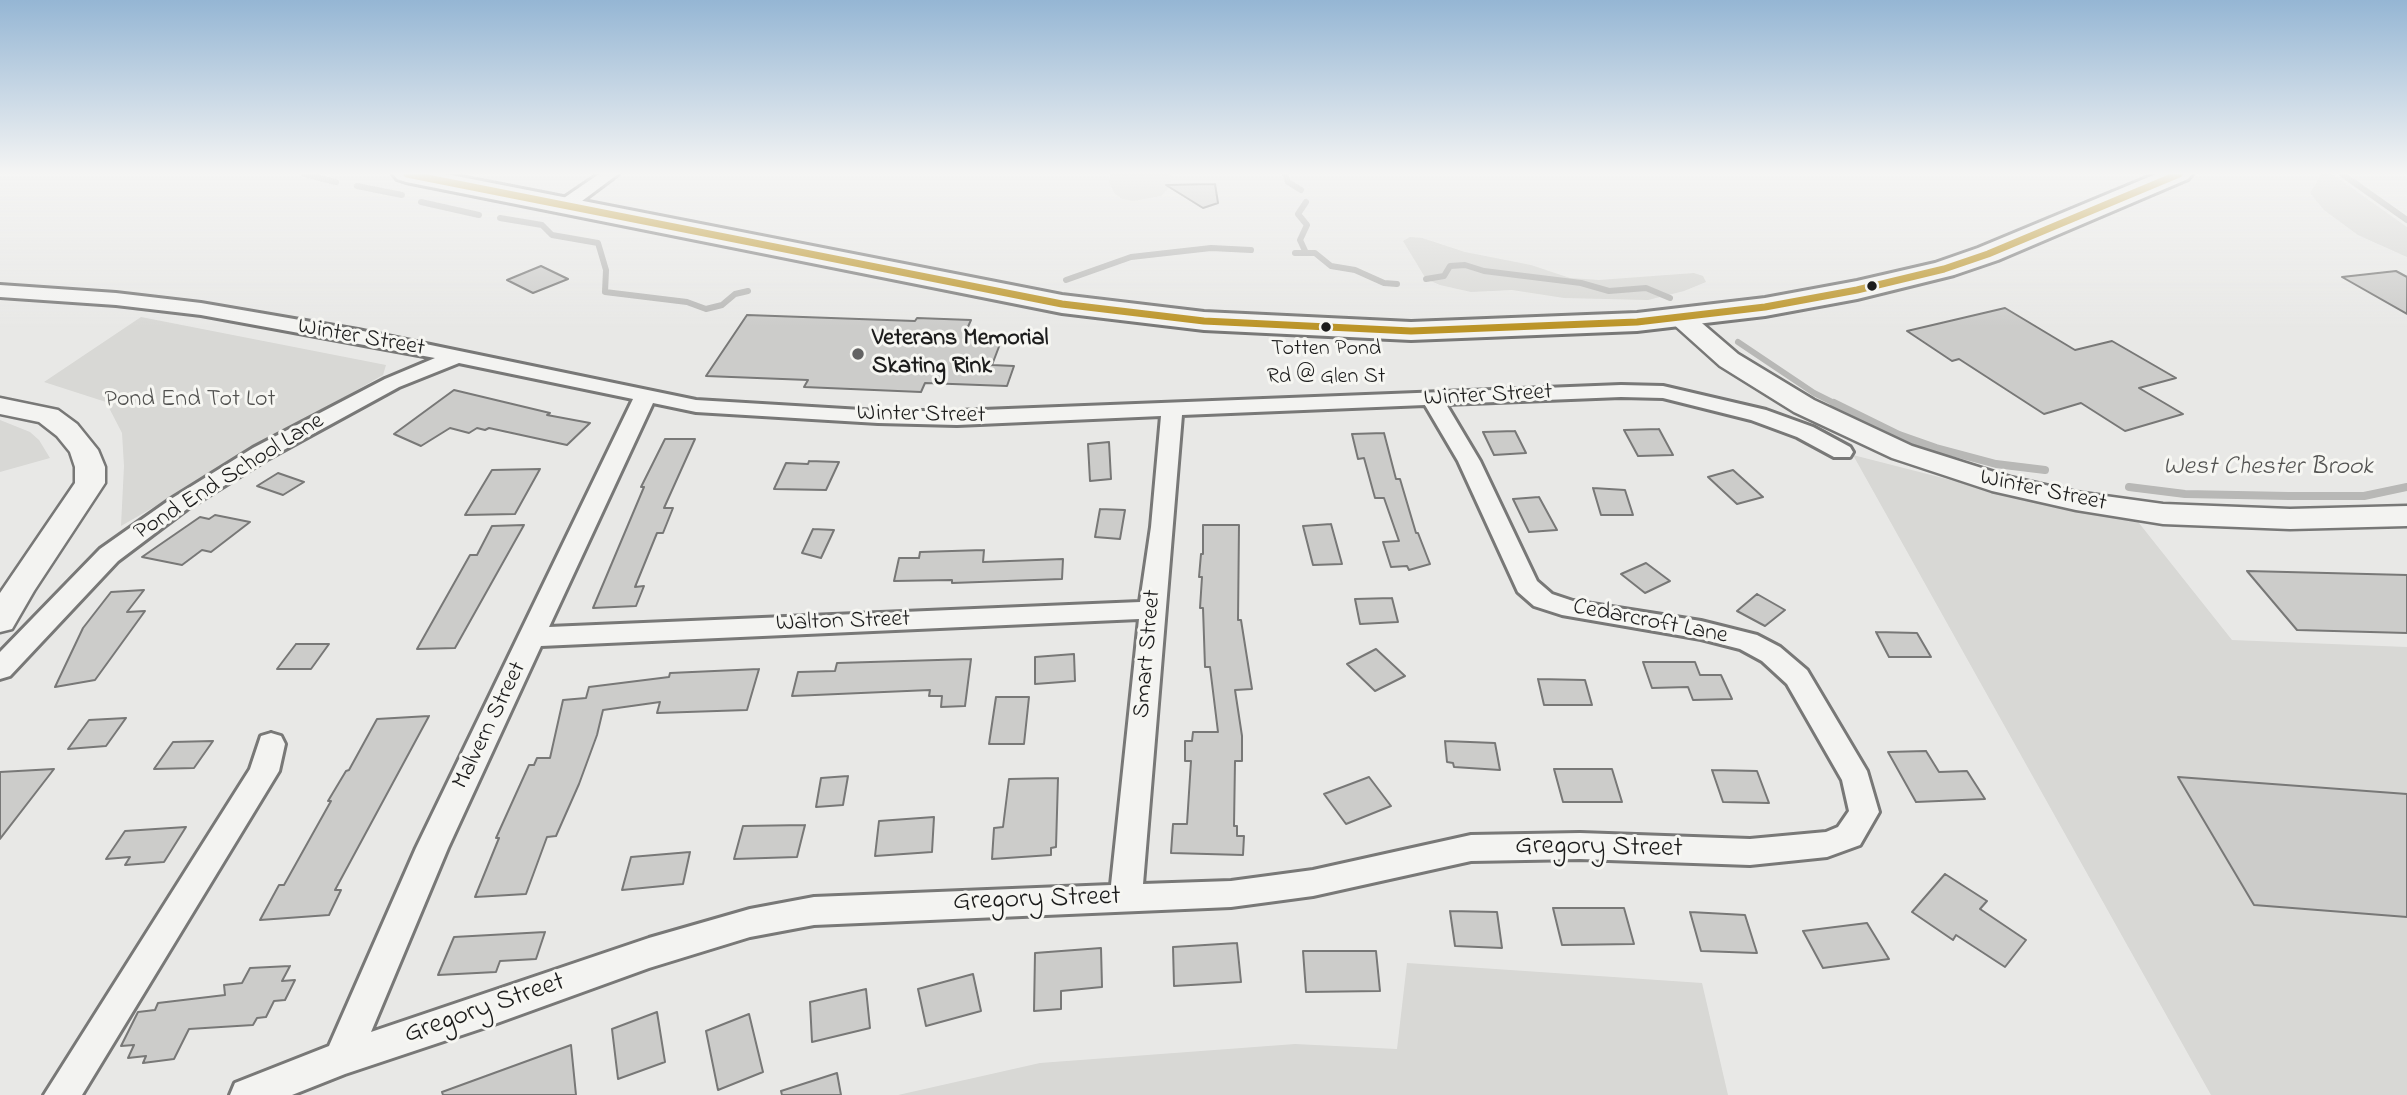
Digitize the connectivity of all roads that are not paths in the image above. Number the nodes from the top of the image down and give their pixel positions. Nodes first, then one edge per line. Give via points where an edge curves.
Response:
1 (659, 225) edge
2 (2060, 225) edge
3 (0, 291) edge
4 (1681, 317) junction
5 (457, 356) junction
6 (645, 397) junction
7 (1433, 400) junction
8 (0, 406) edge
9 (1172, 410) junction
10 (1842, 452) dead end
11 (2407, 516) edge
12 (1152, 610) junction
13 (0, 621) edge
14 (534, 637) junction
15 (0, 669) edge
16 (271, 744) dead end
17 (1849, 836) joint
18 (1126, 898) junction
19 (342, 1058) junction
20 (62, 1095) edge
21 (248, 1095) edge

1 - 4 main road via 996,293 1177,318 1411,331 1547,328
2 - 4 main road via 1944,269 1817,298
3 - 5 street, Winter Street via 173,305
4 - 11 street, Winter Street via 1729,360 1804,406 1902,452 2003,485 2076,501 2183,515 2290,519
5 - 6 street, Winter Street
5 - 15 street, Pond End School Lane via 337,411 179,504 109,555
6 - 9 street, Winter Street via 724,408 878,417
6 - 14 street, Malvern Street
7 - 9 street, Winter Street
7 - 10 street, Winter Street via 1663,392 1758,415
7 - 17 street, Cedarcroft Lane via 1469,461 1527,586 1543,600 1748,642 1771,654 1797,677 1857,779 1864,811
8 - 13 street via 48,416 84,450 90,467 90,483
9 - 12 street, Smart Street
12 - 14 street, Walton Street
12 - 18 street, Smart Street
14 - 19 street, Malvern Street via 432,848
16 - 20 street via 264,771
17 - 18 street, Gregory Street via 1826,844 1750,852 1580,846 1471,848 1313,883 1230,894
18 - 19 street, Gregory Street via 814,911 750,923
19 - 21 street, Gregory Street

